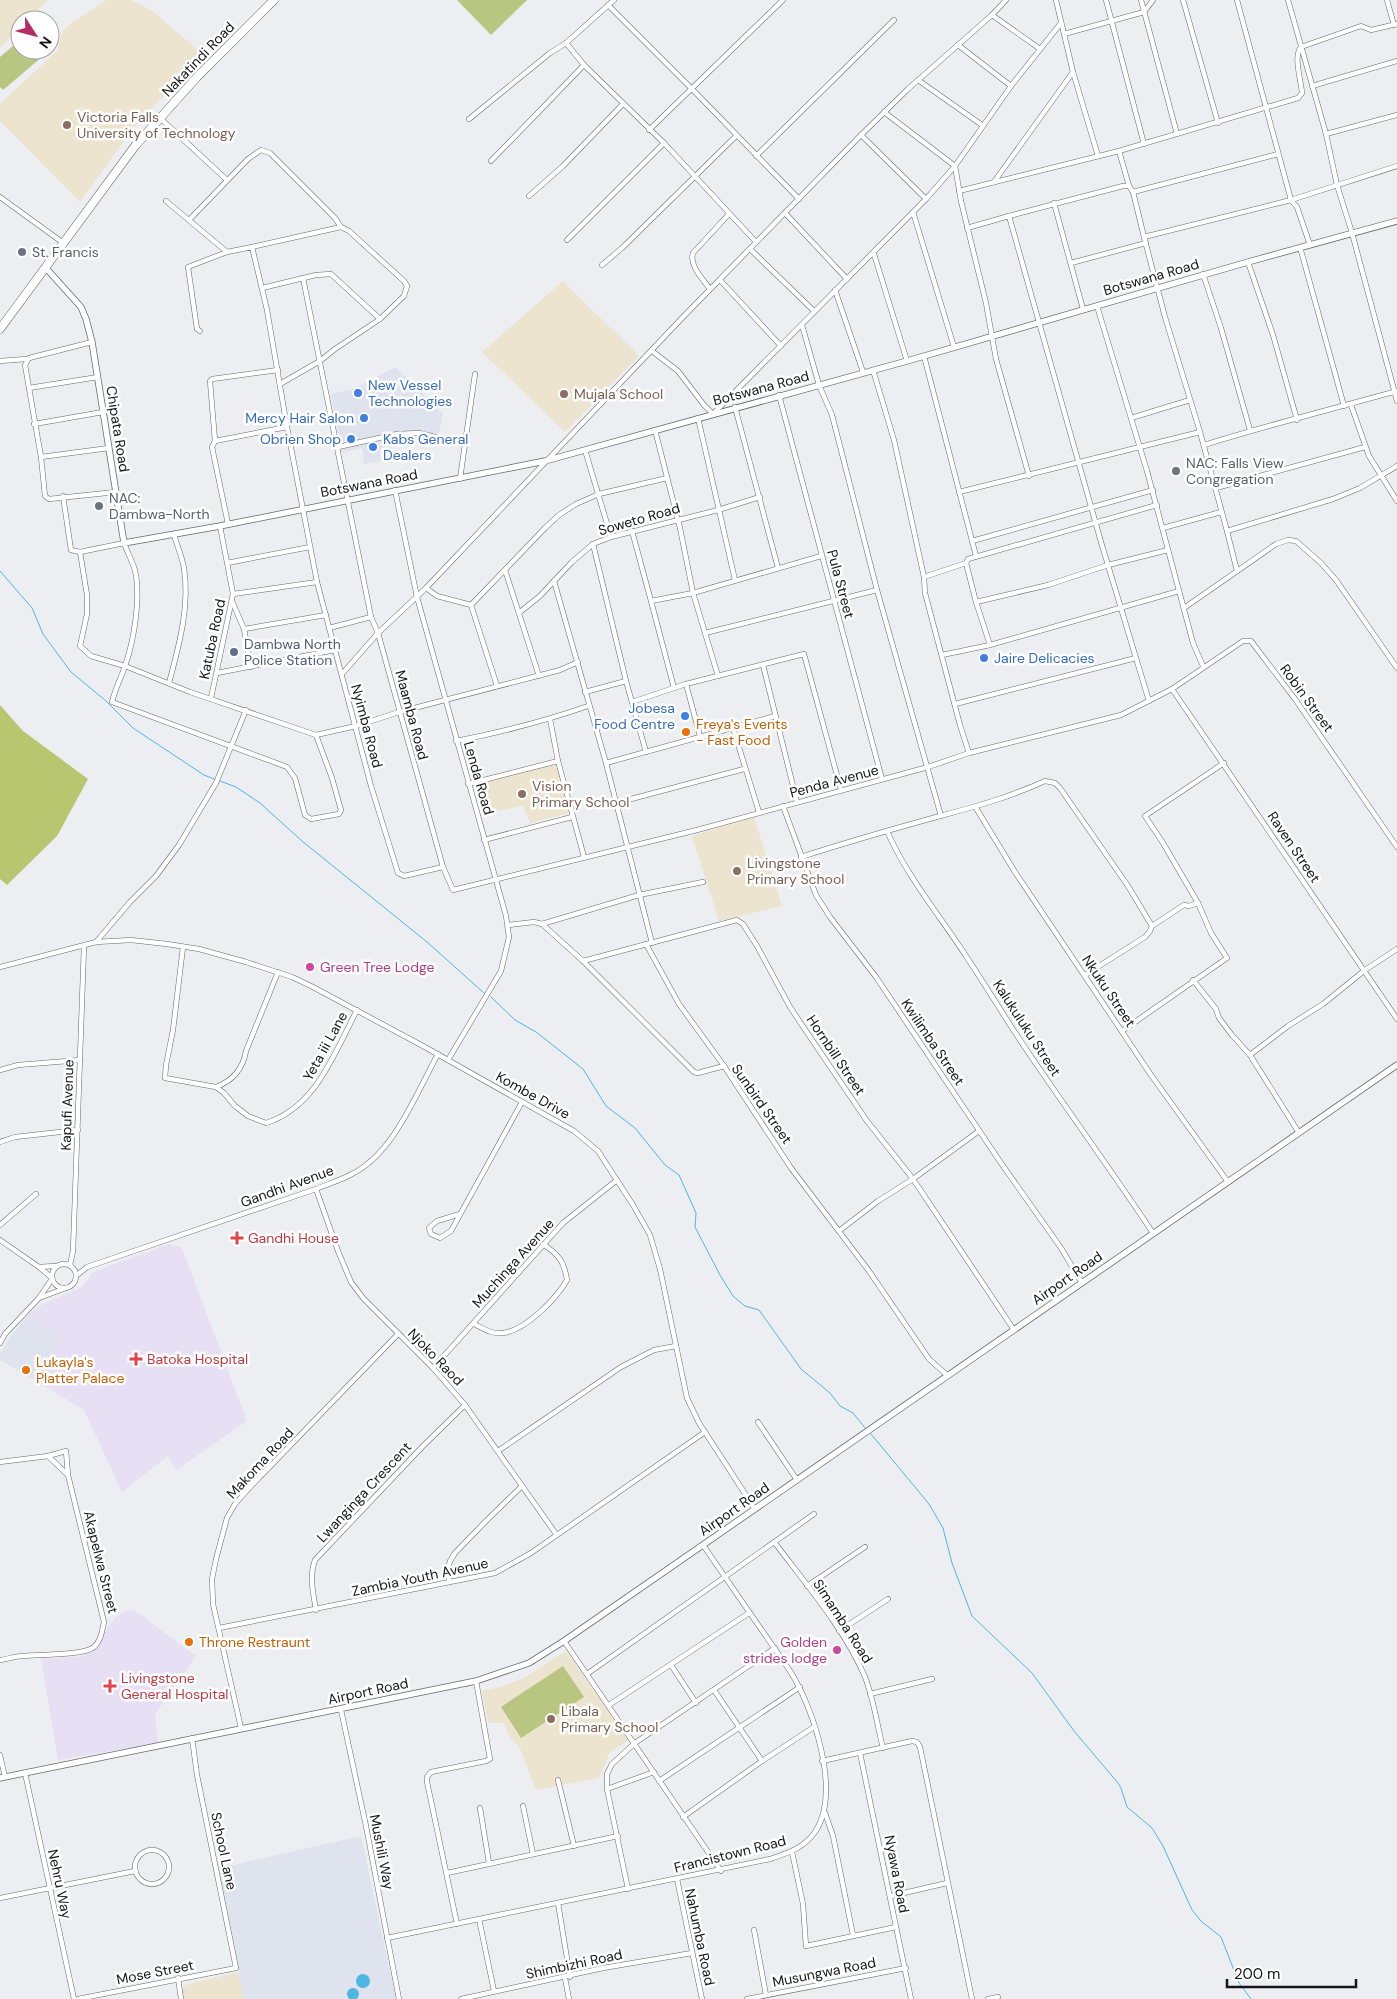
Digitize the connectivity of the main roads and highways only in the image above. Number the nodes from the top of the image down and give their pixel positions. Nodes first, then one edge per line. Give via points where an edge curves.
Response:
1 (274, 0) edge
2 (0, 329) edge

1 - 2 highway, Nakatindi Road via 197,76 131,150

